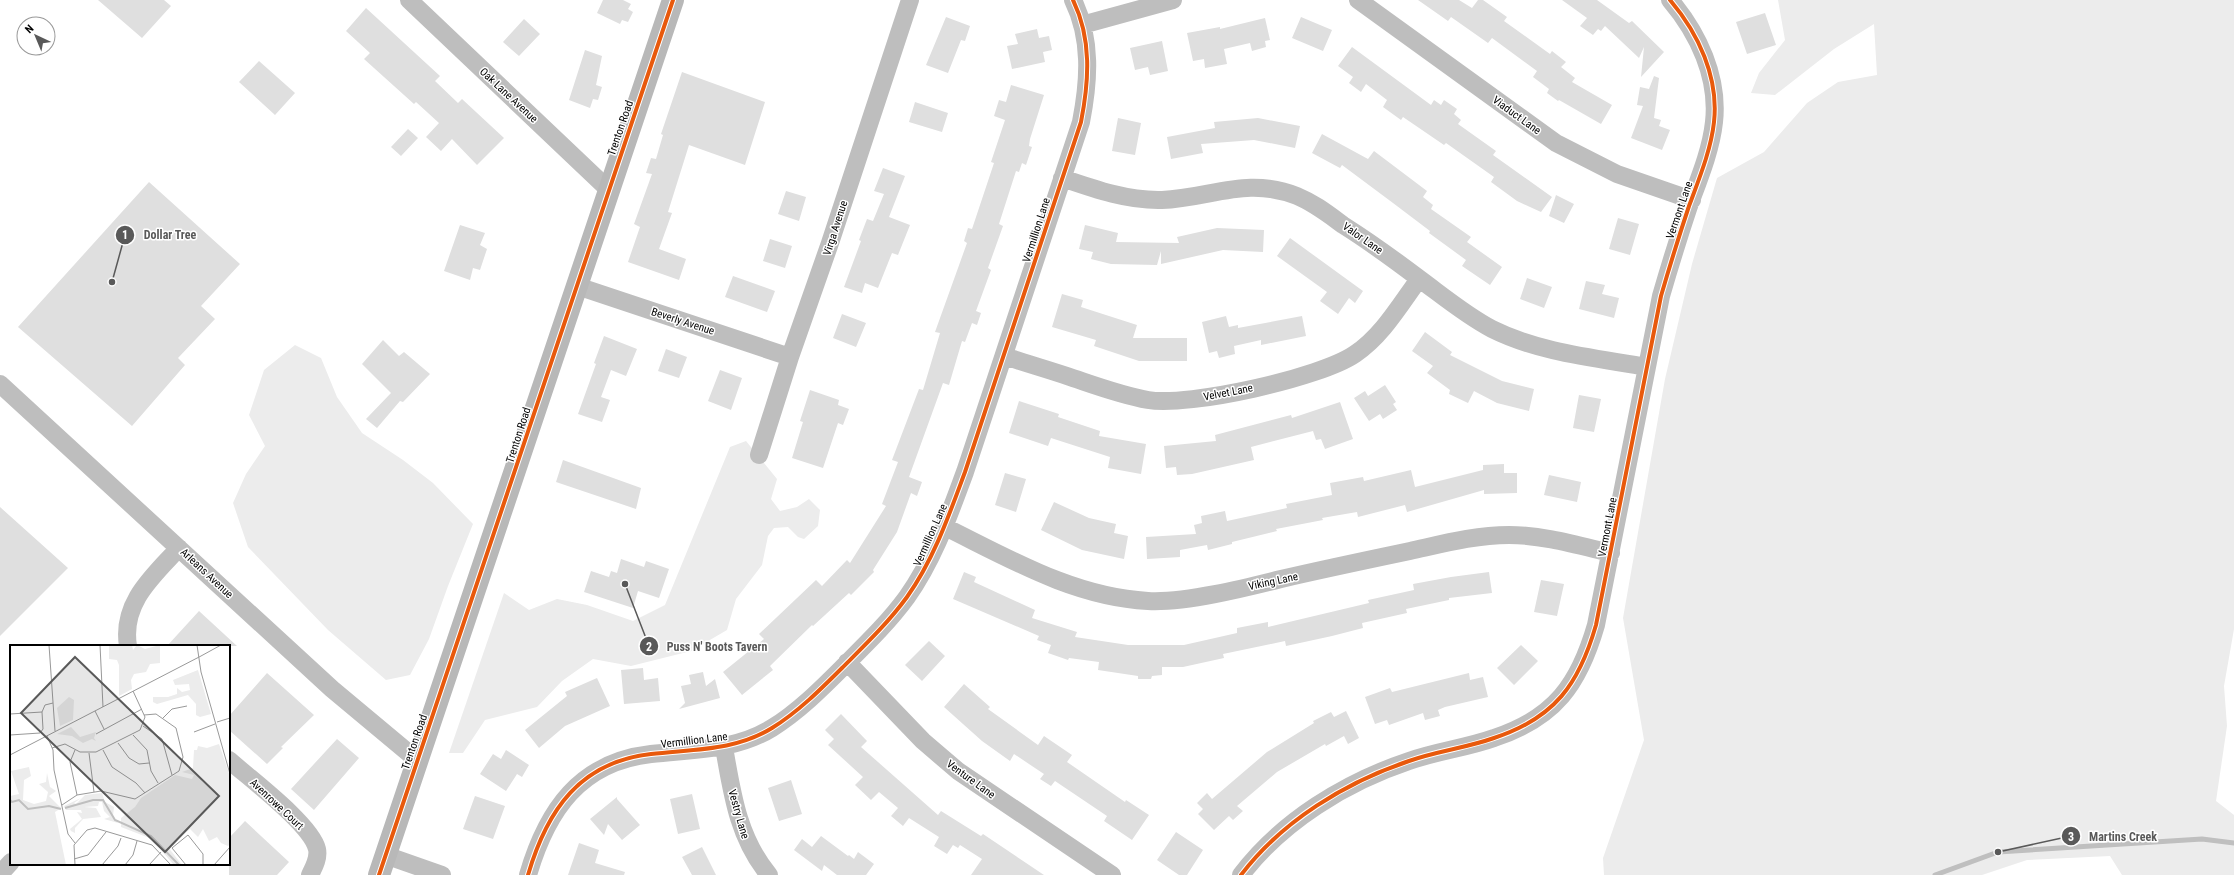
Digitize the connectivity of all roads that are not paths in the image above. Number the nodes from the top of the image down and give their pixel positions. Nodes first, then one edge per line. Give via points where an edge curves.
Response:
1 (409, 0) edge
2 (673, 0) edge
3 (910, 0) edge
4 (1073, 0) edge
5 (1172, 0) edge
6 (1358, 0) edge
7 (1670, 0) edge
8 (1082, 25) junction
9 (1062, 178) junction
10 (609, 190) junction
11 (1692, 200) junction
12 (1419, 279) junction
13 (577, 286) junction
14 (1004, 356) junction
15 (790, 357) junction
16 (1647, 367) junction
17 (0, 384) edge
18 (759, 455) dead end
19 (945, 527) junction
20 (179, 548) junction
21 (1611, 553) junction
22 (128, 645) edge
23 (847, 662) junction
24 (724, 747) junction
25 (417, 760) junction
26 (230, 761) edge
27 (10, 863) edge
28 (382, 865) edge
29 (0, 874) edge
30 (310, 875) edge
31 (442, 875) edge
32 (528, 875) edge
33 (769, 875) edge
34 (1112, 875) edge
35 (1241, 875) edge

1 - 10 street, Oak Lane Avenue
2 - 10 main road, Trenton Road
3 - 15 street, Virga Avenue
4 - 8 street, Vermillion Lane
5 - 8 street
6 - 11 street, Viaduct Lane via 1556,143 1617,174
7 - 11 street, Vermont Lane via 1686,18 1697,38 1706,60 1714,107 1714,122
8 - 9 street, Vermillion Lane via 1088,62 1088,87
9 - 12 street, Valor Lane via 1140,199 1175,198 1229,188 1275,189 1312,204
9 - 14 street, Vermillion Lane
10 - 13 main road, Trenton Road
11 - 16 street, Vermont Lane via 1661,296
12 - 14 street, Velvet Lane via 1370,342 1340,363 1298,378 1211,396 1170,401 1149,400 1112,392
12 - 16 street, Valor Lane via 1491,329 1517,340
13 - 15 street, Beverly Avenue
13 - 25 main road, Trenton Road
14 - 19 street, Vermillion Lane
15 - 18 street, Virga Avenue
16 - 21 street, Vermont Lane
17 - 20 street, Arleans Avenue
19 - 21 street, Viking Lane via 1044,576 1115,597 1149,601 1258,584 1465,539 1508,535 1533,536
19 - 23 street, Vermillion Lane via 923,572 907,597 881,629
20 - 22 street via 145,584 134,601 128,618
20 - 25 street, Arleans Avenue via 332,689
21 - 35 street, Vermont Lane via 1588,651 1568,690 1552,706 1513,731 1493,739 1408,761 1336,794 1272,841
23 - 24 street, Vermillion Lane via 795,712 772,728
23 - 34 street, Venture Lane via 923,741 958,771
24 - 32 street, Vermillion Lane via 632,757 611,762 595,771 570,792 555,813 543,835
24 - 33 street, Vestry Lane via 738,817 747,843
25 - 28 main road, Trenton Road
26 - 30 street, Avenrowe Court via 300,822 314,840 317,854
27 - 29 street
28 - 31 street

